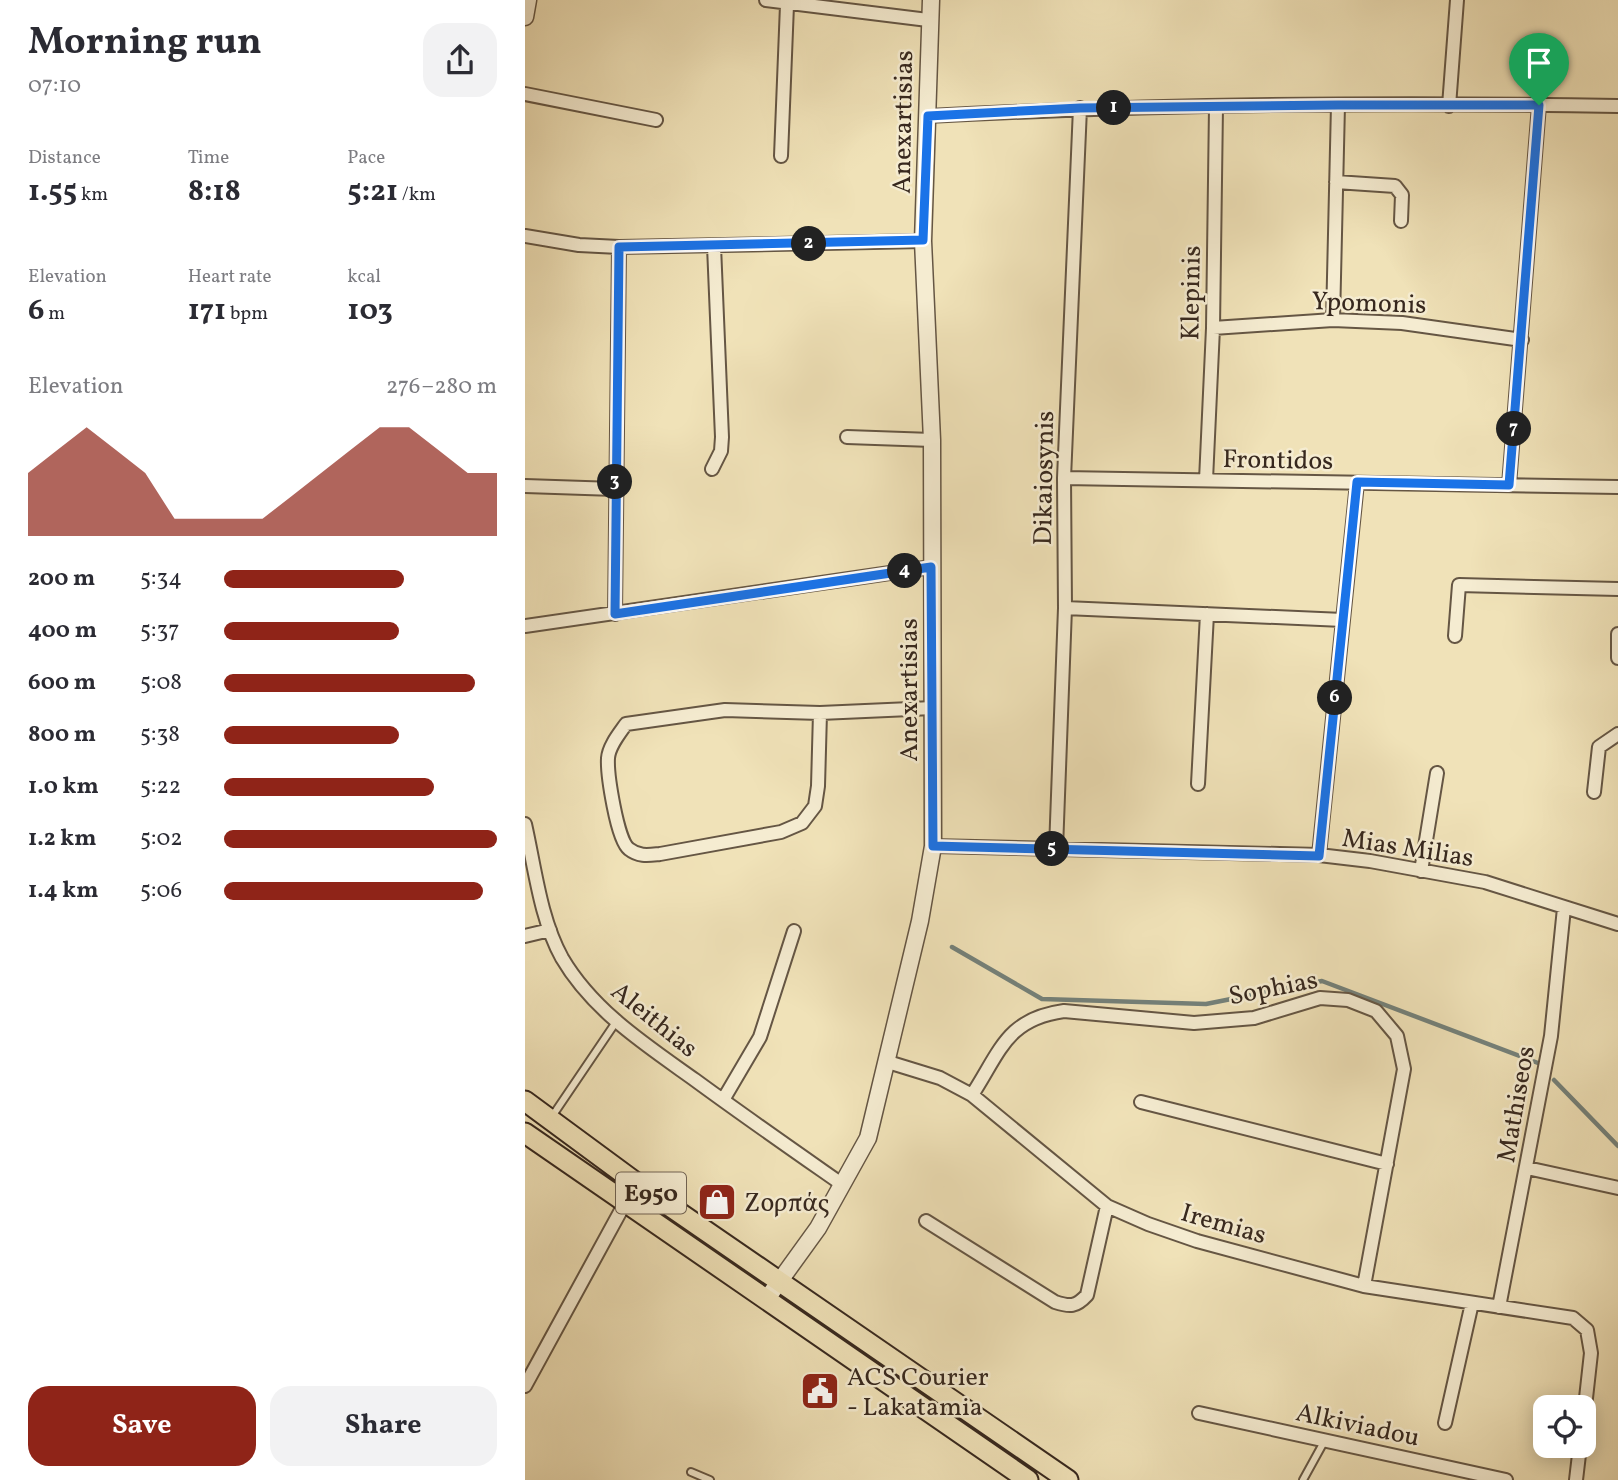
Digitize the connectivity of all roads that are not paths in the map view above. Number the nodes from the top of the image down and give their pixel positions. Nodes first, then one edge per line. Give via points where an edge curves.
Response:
1 (528, 0) edge
2 (766, 0) edge
3 (931, 0) edge
4 (1457, 0) edge
5 (787, 5) junction
6 (525, 17) edge
7 (929, 20) junction
8 (525, 94) edge
9 (1338, 105) junction
10 (1539, 105) junction
11 (1449, 106) junction
12 (1618, 106) edge
13 (1216, 107) junction
14 (1080, 108) junction
15 (928, 116) junction
16 (656, 120) dead end
17 (781, 156) dead end
18 (1336, 183) junction
19 (1401, 221) dead end
20 (525, 236) edge
21 (923, 240) junction
22 (714, 246) junction
23 (619, 247) junction
24 (1333, 320) junction
25 (1213, 328) junction
26 (1522, 340) junction
27 (847, 438) dead end
28 (932, 440) junction
29 (712, 470) dead end
30 (1064, 478) junction
31 (1206, 480) junction
32 (1357, 482) junction
33 (1509, 485) junction
34 (525, 486) edge
35 (1618, 487) edge
36 (615, 489) junction
37 (931, 567) junction
38 (1618, 589) edge
39 (1065, 608) junction
40 (615, 614) junction
41 (1207, 614) junction
42 (1343, 620) junction
43 (525, 626) edge
44 (1618, 634) edge
45 (1455, 636) dead end
46 (1618, 658) edge
47 (933, 708) junction
48 (820, 713) junction
49 (1618, 734) edge
50 (1437, 773) dead end
51 (1198, 784) dead end
52 (1594, 792) dead end
53 (525, 824) edge
54 (933, 846) junction
55 (1056, 849) junction
56 (1319, 856) junction
57 (1421, 871) junction
58 (1564, 908) junction
59 (1618, 923) edge
60 (549, 930) junction
61 (794, 931) dead end
62 (525, 936) edge
63 (616, 1021) junction
64 (888, 1062) junction
65 (972, 1095) junction
66 (723, 1100) junction
67 (525, 1101) edge
68 (1141, 1102) dead end
69 (550, 1119) junction
70 (526, 1132) edge
71 (1387, 1164) junction
72 (1527, 1168) junction
73 (843, 1185) junction
74 (1618, 1188) edge
75 (625, 1203) junction
76 (1107, 1206) junction
77 (926, 1221) dead end
78 (779, 1281) junction
79 (1364, 1286) junction
80 (765, 1300) junction
81 (1472, 1303) junction
82 (1499, 1307) junction
83 (525, 1385) edge
84 (1586, 1395) edge
85 (1199, 1413) dead end
86 (1445, 1423) dead end
87 (1325, 1440) junction
88 (1579, 1458) edge
89 (691, 1472) dead end
90 (1464, 1476) edge
91 (1016, 1477) edge
92 (710, 1480) edge
93 (1068, 1480) edge
94 (1303, 1480) edge
95 (1506, 1480) edge
96 (1576, 1480) edge

1 - 6 street
2 - 5 street
3 - 7 street, Anexartisias
4 - 11 street
5 - 7 street
5 - 17 street
7 - 15 street, Anexartisias
8 - 16 street
9 - 11 street
9 - 13 street
9 - 18 street
10 - 11 street
10 - 12 street
10 - 26 street
13 - 14 street
13 - 25 street, Klepinis
14 - 15 street
14 - 30 street, Dikaiosynis
15 - 21 street, Anexartisias
18 - 19 street via 1395,186 1402,195
18 - 24 street
20 - 23 street
21 - 22 street
21 - 28 street, Anexartisias
22 - 23 street
22 - 29 street via 722,437
23 - 36 street
24 - 25 street, Ypomonis
24 - 26 street, Ypomonis via 1402,323
25 - 31 street, Klepinis
26 - 33 street
27 - 28 street
28 - 37 street, Anexartisias
30 - 31 street, Frontidos
30 - 39 street, Dikaiosynis
31 - 32 street, Frontidos
32 - 33 street, Frontidos
32 - 42 street
33 - 35 street, Frontidos
34 - 36 street
36 - 40 street
37 - 40 street
37 - 47 street, Anexartisias
38 - 45 street via 1459,585
39 - 41 street
39 - 55 street, Dikaiosynis
40 - 43 street
41 - 42 street
41 - 51 street
42 - 56 street
44 - 46 street
47 - 48 street
47 - 54 street, Anexartisias
48 - 48 street via 725,710 626,724 608,758 619,834 627,848 641,856 660,854 781,832 802,823 817,796
49 - 52 street via 1599,747
50 - 57 street
53 - 60 street, Aleithias
54 - 55 street, Mias Milias
54 - 64 street, Anexartisias via 921,921
55 - 56 street, Mias Milias
56 - 57 street, Mias Milias
57 - 58 street, Mias Milias via 1485,882
58 - 59 street, Mias Milias
58 - 72 street, Mathiseos via 1551,1036
60 - 62 street
60 - 63 street, Aleithias via 587,993
61 - 66 street via 760,1037
63 - 66 street, Aleithias
63 - 69 lane
64 - 65 street, Iremias
64 - 73 street, Anexartisias via 868,1138
65 - 71 street, Sophias via 1010,1036 1025,1020 1044,1014 1064,1011 1194,1023 1254,1017 1320,998 1347,999 1376,1011 1397,1035 1404,1069
65 - 76 street, Iremias
66 - 73 street, Aleithias
67 - 69 main road, E950
68 - 71 street
69 - 78 main road, E950
70 - 75 main road, E950
71 - 79 street, Sophias
72 - 74 street
72 - 82 street, Mathiseos
73 - 78 street, Anexartisias
75 - 80 main road, E950
75 - 83 street
76 - 77 street via 1087,1295 1079,1304 1067,1307
76 - 79 street, Iremias via 1197,1241
78 - 80 street, Anexartisias
78 - 93 main road, E950
79 - 81 street, Iremias
80 - 91 main road, E950
81 - 82 street, Iremias
81 - 86 street
82 - 84 street, Iremias via 1573,1318 1587,1330 1591,1353
85 - 87 street, Alkiviadou
87 - 90 street, Alkiviadou
87 - 94 lane
88 - 96 street
89 - 92 lane
90 - 95 street, Alkiviadou

